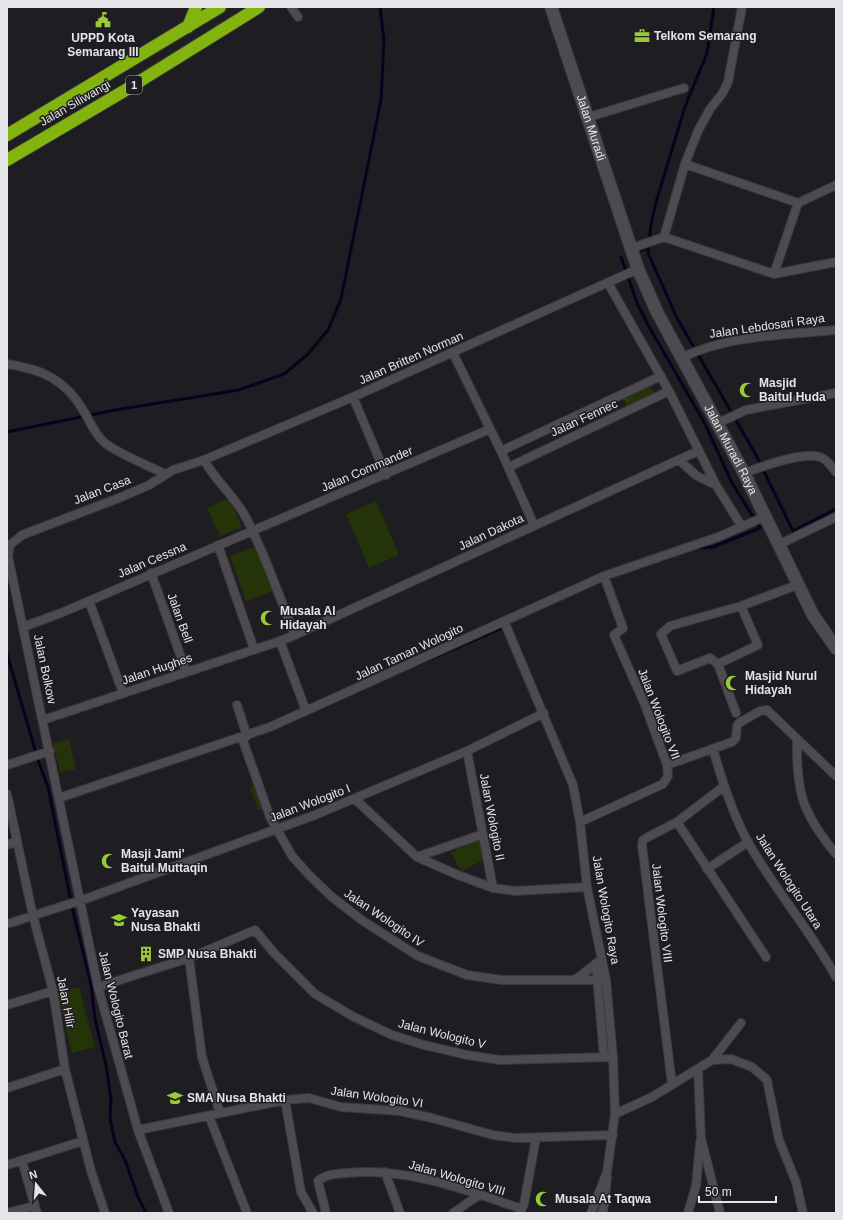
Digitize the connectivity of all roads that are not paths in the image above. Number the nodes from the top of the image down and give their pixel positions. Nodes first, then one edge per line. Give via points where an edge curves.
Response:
1 (196, 7) edge
2 (220, 7) edge
3 (259, 7) edge
4 (291, 7) edge
5 (552, 7) edge
6 (742, 7) edge
7 (298, 17) dead end
8 (188, 27) junction
9 (684, 88) dead end
10 (589, 117) junction
11 (7, 135) edge
12 (7, 160) edge
13 (685, 164) junction
14 (836, 185) edge
15 (798, 203) junction
16 (664, 236) junction
17 (635, 247) junction
18 (836, 262) edge
19 (632, 271) junction
20 (774, 274) junction
21 (608, 283) junction
22 (836, 330) edge
23 (453, 353) junction
24 (686, 355) junction
25 (7, 364) edge
26 (661, 376) junction
27 (669, 391) junction
28 (836, 393) edge
29 (353, 397) junction
30 (718, 423) junction
31 (490, 429) junction
32 (501, 451) junction
33 (698, 451) junction
34 (204, 460) junction
35 (679, 460) junction
36 (509, 467) junction
37 (836, 472) edge
38 (744, 473) junction
39 (165, 474) junction
40 (386, 474) junction
41 (716, 485) junction
42 (836, 517) edge
43 (753, 522) junction
44 (534, 525) junction
45 (253, 531) junction
46 (10, 545) joint
47 (218, 545) junction
48 (778, 545) junction
49 (151, 573) junction
50 (604, 576) junction
51 (797, 585) junction
52 (90, 600) junction
53 (741, 606) junction
54 (504, 621) junction
55 (23, 627) junction
56 (295, 635) junction
57 (280, 641) junction
58 (836, 648) edge
59 (254, 649) junction
60 (718, 664) junction
61 (186, 671) junction
62 (123, 693) junction
63 (237, 705) dead end
64 (306, 711) junction
65 (544, 713) junction
66 (736, 713) dead end
67 (43, 720) junction
68 (244, 737) junction
69 (797, 739) junction
70 (712, 749) junction
71 (467, 751) junction
72 (47, 752) junction
73 (7, 765) edge
74 (667, 765) junction
75 (836, 776) edge
76 (723, 787) junction
77 (7, 794) edge
78 (59, 798) junction
79 (354, 799) junction
80 (580, 822) junction
81 (677, 822) junction
82 (276, 830) junction
83 (483, 834) junction
84 (17, 841) junction
85 (748, 842) junction
86 (7, 844) edge
87 (836, 854) edge
88 (417, 857) junction
89 (707, 869) junction
90 (587, 887) junction
91 (493, 888) junction
92 (75, 902) junction
93 (33, 916) junction
94 (7, 924) edge
95 (766, 957) dead end
96 (189, 958) junction
97 (598, 962) junction
98 (836, 978) edge
99 (575, 980) junction
100 (602, 980) junction
101 (98, 987) junction
102 (53, 991) junction
103 (7, 1005) edge
104 (741, 1024) dead end
105 (604, 1057) junction
106 (613, 1057) junction
107 (712, 1060) junction
108 (65, 1069) junction
109 (698, 1069) junction
110 (672, 1084) junction
111 (7, 1088) edge
112 (285, 1100) junction
113 (220, 1113) junction
114 (615, 1114) junction
115 (209, 1116) junction
116 (138, 1130) junction
117 (613, 1136) junction
118 (536, 1138) junction
119 (701, 1138) junction
120 (83, 1142) junction
121 (22, 1161) junction
122 (7, 1165) edge
123 (384, 1172) junction
124 (607, 1172) junction
125 (479, 1195) junction
126 (35, 1209) edge
127 (521, 1211) edge
128 (7, 1213) edge
129 (105, 1213) edge
130 (169, 1213) edge
131 (247, 1213) edge
132 (313, 1213) edge
133 (326, 1213) edge
134 (400, 1213) edge
135 (454, 1213) edge
136 (591, 1213) edge
137 (602, 1213) edge
138 (688, 1213) edge
139 (720, 1213) edge
140 (802, 1213) edge

1 - 8 highway
2 - 8 highway, Jalan Siliwangi / 1
3 - 12 highway, Jalan Siliwangi / 1
4 - 7 street
5 - 10 street, Jalan Muradi
6 - 13 street via 728,82 706,116
8 - 11 highway, Jalan Siliwangi / 1
9 - 10 street
10 - 17 street, Jalan Muradi
13 - 15 street
13 - 16 street
14 - 15 street
15 - 20 street
16 - 17 street
16 - 20 street
17 - 19 street, Jalan Muradi Raya
18 - 20 street
19 - 21 street, Jalan Britten Norman
19 - 24 street, Jalan Muradi Raya
21 - 23 street, Jalan Britten Norman
21 - 26 street
22 - 24 street, Jalan Lebdosari Raya via 753,339 702,348
23 - 29 street, Jalan Britten Norman
23 - 31 street
24 - 30 street, Jalan Muradi Raya
25 - 39 street via 45,373 56,379 75,398 96,433 106,444
26 - 27 street
26 - 32 street, Jalan Fennec
27 - 33 street
27 - 36 street, Jalan Fennec
28 - 30 street via 782,402 733,415
29 - 34 street, Jalan Britten Norman
29 - 40 street
30 - 38 street, Jalan Muradi Raya
31 - 32 street
31 - 40 street, Jalan Commander
32 - 36 street
33 - 35 street, Jalan Dakota
33 - 41 street
34 - 39 street, Jalan Casa
34 - 45 street via 214,477 243,512
35 - 41 street via 697,476
35 - 44 street, Jalan Dakota
36 - 44 street
37 - 38 street via 825,460 814,456 794,458
38 - 43 street, Jalan Muradi Raya
39 - 46 street, Jalan Casa via 149,485 119,498 22,535
40 - 45 street, Jalan Commander
41 - 43 street
42 - 48 street
43 - 48 street, Jalan Muradi Raya
43 - 50 street, Jalan Taman Wologito via 718,537
44 - 56 street, Jalan Dakota
45 - 47 street, Jalan Cessna
45 - 56 street
46 - 55 street, Jalan Bolkow via 8,556
47 - 49 street, Jalan Cessna
47 - 59 street
48 - 51 street, Jalan Muradi Raya
49 - 52 street, Jalan Cessna
49 - 61 street, Jalan Bell
50 - 54 street, Jalan Taman Wologito
50 - 74 street, Jalan Wologito VII via 623,628 613,634
51 - 53 street
51 - 58 street, Jalan Muradi Raya via 813,615
52 - 55 street, Jalan Cessna
52 - 62 street
53 - 60 street via 758,645
53 - 60 street via 670,626 662,631 677,671 710,658
54 - 64 street, Jalan Taman Wologito
54 - 65 street, Jalan Wologito Raya
55 - 67 street, Jalan Bolkow
56 - 57 street, Jalan Dakota
57 - 59 street, Jalan Hughes
57 - 64 street
59 - 61 street, Jalan Hughes
60 - 66 street
61 - 62 street, Jalan Hughes
62 - 67 street, Jalan Hughes
63 - 68 street, Jalan Wologito IV
64 - 68 street, Jalan Taman Wologito
65 - 71 street, Jalan Wologito I
65 - 80 street, Jalan Wologito Raya via 573,785
67 - 72 street, Jalan Bolkow
68 - 78 street, Jalan Taman Wologito
68 - 82 street, Jalan Wologito IV
69 - 70 street via 771,712 764,710 739,723 736,726 736,738 732,742
69 - 75 street
69 - 87 street via 796,759 800,795 818,833
70 - 74 street
70 - 76 street, Jalan Wologito Utara
71 - 79 street, Jalan Wologito I
71 - 83 street, Jalan Wologito II
72 - 73 street
72 - 78 street, Jalan Bolkow
74 - 80 street, Jalan Wologito VII via 668,776 664,784
76 - 81 street, Jalan Wologito VIII
76 - 85 street, Jalan Wologito Utara
77 - 84 street, Jalan Hilir
78 - 92 street, Jalan Wologito Barat
79 - 82 street, Jalan Wologito I
79 - 88 street
80 - 90 street, Jalan Wologito Raya
81 - 89 street
81 - 110 street, Jalan Wologito VIII via 643,840 642,845
82 - 92 street, Jalan Wologito I
82 - 99 street, Jalan Wologito IV via 292,856 332,897 363,921 418,956 467,975 502,980
83 - 88 street
83 - 91 street, Jalan Wologito II
84 - 86 street
84 - 93 street, Jalan Hilir
85 - 89 street
85 - 98 street, Jalan Wologito Utara via 825,957
88 - 91 street via 436,867
89 - 95 street
90 - 91 street via 516,891
90 - 97 street, Jalan Wologito Raya
92 - 93 street, Jalan Wologito I
92 - 101 street, Jalan Wologito Barat
93 - 94 street, Jalan Wologito I
93 - 102 street, Jalan Hilir
96 - 101 street, Jalan Wologito V
96 - 105 street, Jalan Wologito V via 255,930 315,994 392,1035 446,1050 500,1060
96 - 113 street via 202,1057
97 - 99 street
97 - 100 street, Jalan Wologito Raya
99 - 100 street, Jalan Wologito IV
100 - 105 street
100 - 106 street, Jalan Wologito Raya
101 - 116 street, Jalan Wologito Barat
102 - 103 street
102 - 108 street, Jalan Hilir
104 - 107 street
105 - 106 street, Jalan Wologito V
106 - 114 street, Jalan Wologito Raya
107 - 109 street
107 - 140 street via 731,1059 752,1066 767,1080 779,1140 796,1182
108 - 111 street
108 - 120 street, Jalan Hilir
109 - 110 street
109 - 119 street
110 - 114 street via 652,1097
112 - 113 street, Jalan Wologito VI
112 - 118 street, Jalan Wologito VI via 309,1098 341,1107 400,1111 493,1135
112 - 132 street via 301,1192
113 - 115 street, Jalan Wologito VI
114 - 117 street, Jalan Wologito Raya
115 - 116 street, Jalan Wologito VI
115 - 131 street
116 - 130 street, Jalan Wologito Barat
117 - 118 street, Jalan Wologito VI
117 - 124 street, Jalan Wologito Raya
118 - 127 street
119 - 138 street via 696,1186
119 - 139 street
120 - 121 street
120 - 129 street, Jalan Hilir
121 - 122 street
121 - 126 street
123 - 125 street, Jalan Wologito VIII via 410,1175
123 - 133 street, Jalan Wologito VIII via 363,1171 323,1177 318,1181
123 - 134 street
124 - 136 street, Jalan Wologito Raya
124 - 137 street
125 - 127 street, Jalan Wologito VIII
125 - 135 street
126 - 128 street

